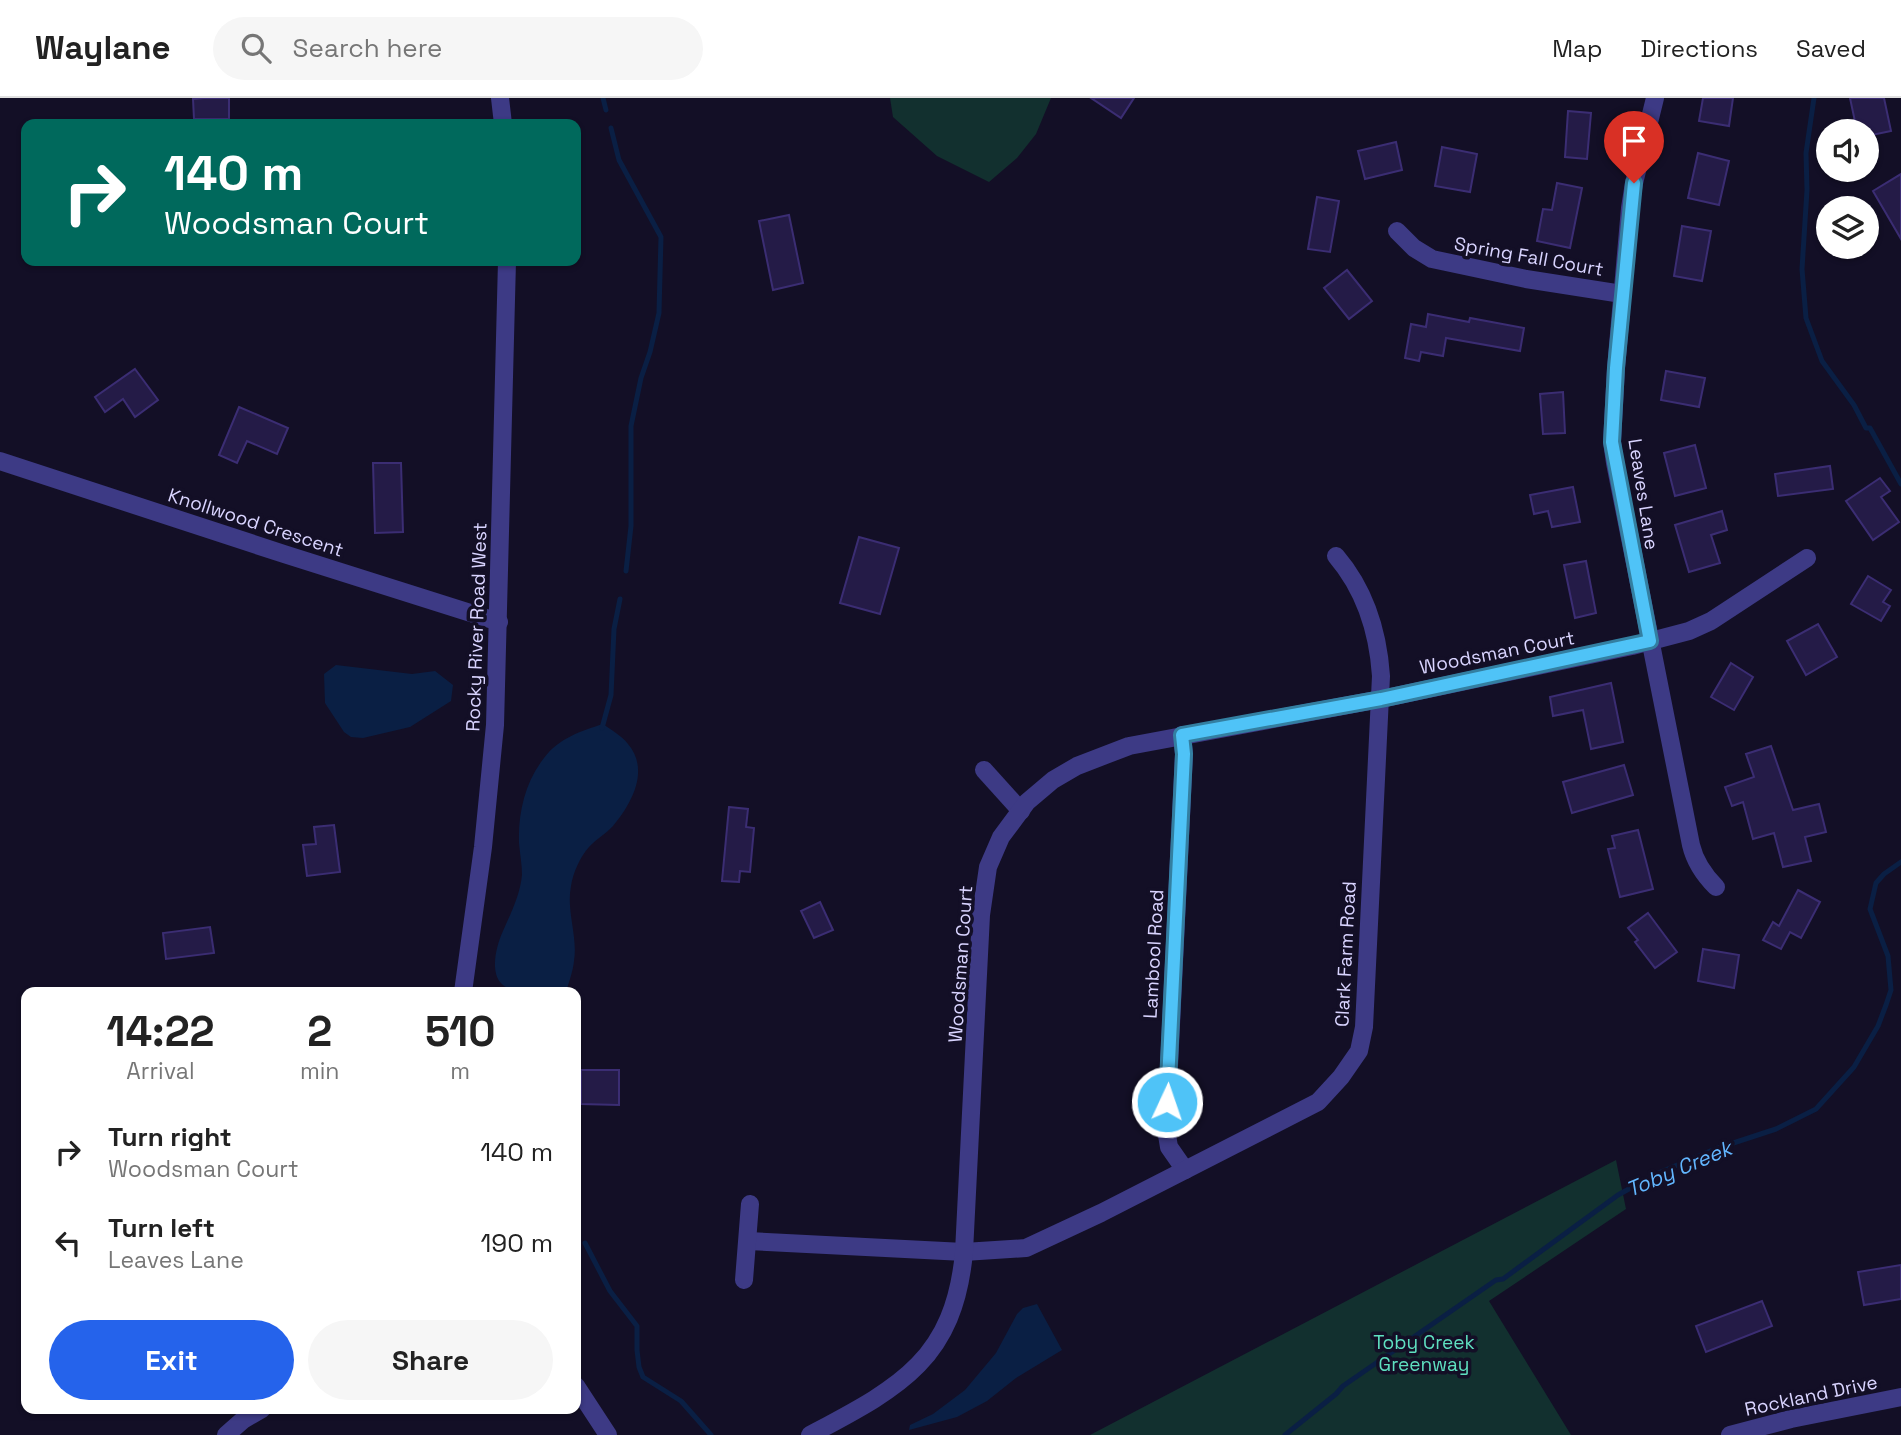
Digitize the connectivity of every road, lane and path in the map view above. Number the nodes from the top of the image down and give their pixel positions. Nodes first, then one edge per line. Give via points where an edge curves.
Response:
1 (500, 98) edge
2 (1655, 98) edge
3 (502, 119) edge
4 (1397, 231) dead end
5 (507, 266) edge
6 (1622, 294) junction
7 (0, 461) edge
8 (1336, 556) dead end
9 (1807, 558) dead end
10 (499, 622) junction
11 (1650, 641) junction
12 (1381, 699) junction
13 (1182, 735) junction
14 (984, 770) dead end
15 (1021, 811) junction
16 (1716, 887) dead end
17 (464, 987) edge
18 (1185, 1170) junction
19 (750, 1204) dead end
20 (748, 1241) junction
21 (964, 1252) junction
22 (744, 1280) dead end
23 (581, 1394) edge
24 (1901, 1397) edge
25 (253, 1414) edge
26 (226, 1435) edge
27 (608, 1435) edge
28 (810, 1435) edge
29 (1730, 1435) edge

1 - 3 street
2 - 6 street, Leaves Lane via 1634,183
4 - 6 street, Spring Fall Court via 1432,259
5 - 10 street, Rocky River Road West
6 - 11 street, Leaves Lane via 1612,442
7 - 10 street, Knollwood Crescent
8 - 12 street, Clark Farm Road via 1361,592 1372,618 1380,652
9 - 11 street, Woodsman Court via 1711,621
10 - 17 street, Rocky River Road West via 490,793
11 - 12 street, Woodsman Court
11 - 16 street, Leaves Lane via 1691,845 1704,875
12 - 13 street, Woodsman Court
12 - 18 street, Clark Farm Road via 1359,1051 1318,1102
13 - 15 street, Woodsman Court via 1129,746 1077,766 1053,780
13 - 18 street, Lambool Road via 1166,1129 1170,1147
14 - 15 street
15 - 21 street, Woodsman Court via 1001,837 988,867 981,915
18 - 21 street, Clark Farm Road via 1043,1242
19 - 20 street
20 - 21 street, Clark Farm Road
20 - 22 street
21 - 28 street, Woodsman Court via 954,1309 915,1370 888,1392
23 - 27 street
24 - 29 street, Rockland Drive
25 - 26 street

